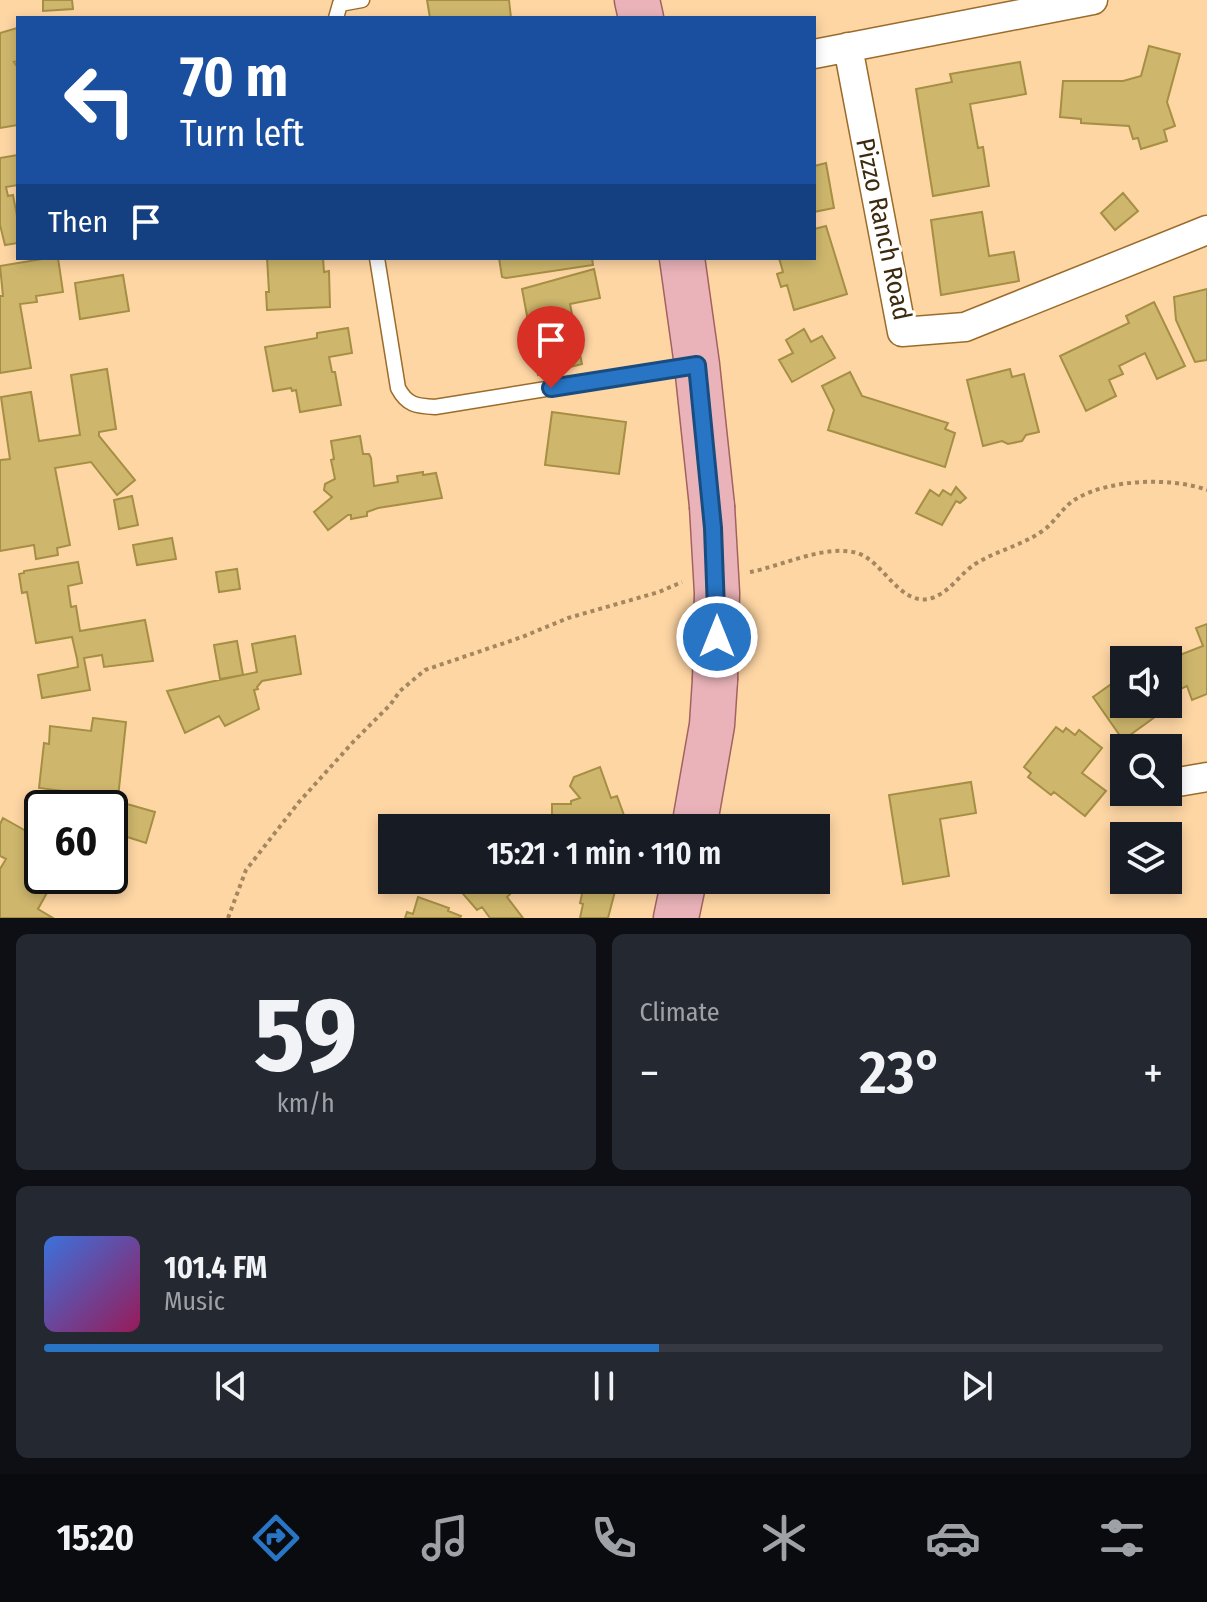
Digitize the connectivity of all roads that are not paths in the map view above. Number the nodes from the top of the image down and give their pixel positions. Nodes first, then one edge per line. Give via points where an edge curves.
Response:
1 (362, 0) edge
2 (1093, 0) edge
3 (337, 16) edge
4 (848, 47) junction
5 (816, 54) edge
6 (1207, 230) edge
7 (377, 260) edge
8 (682, 260) edge
9 (697, 365) junction
10 (1207, 777) edge
11 (1182, 781) edge
12 (696, 814) edge
13 (681, 894) edge
14 (676, 918) edge

1 - 3 lane via 340,4
2 - 4 street
4 - 5 street
4 - 6 street, Pizzo Ranch Road via 902,332 965,327
7 - 9 lane via 398,388 405,402 417,406
8 - 9 main road
9 - 12 main road, bridge via 717,593 712,725
10 - 11 street
13 - 14 main road

